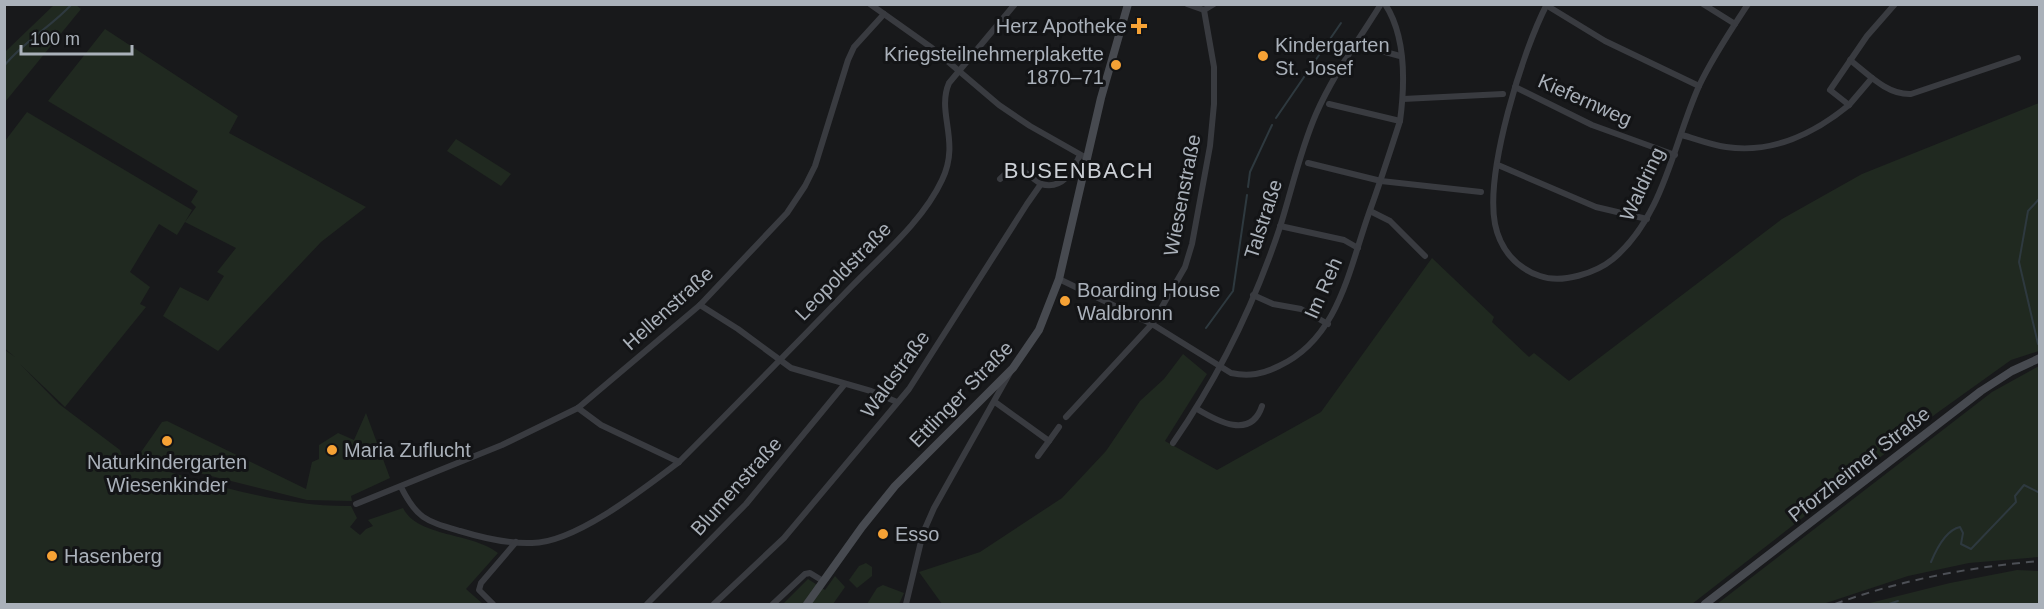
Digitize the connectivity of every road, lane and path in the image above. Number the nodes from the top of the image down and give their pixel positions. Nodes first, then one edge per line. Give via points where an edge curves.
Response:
1 (870, 4) edge
2 (1015, 4) edge
3 (1128, 4) edge
4 (1187, 4) edge
5 (1214, 4) edge
6 (1383, 4) edge
7 (1703, 4) edge
8 (1749, 4) edge
9 (1895, 4) edge
10 (1547, 5) edge
11 (1204, 10) junction
12 (884, 14) junction
13 (1735, 24) junction
14 (1364, 46) dead end
15 (1400, 56) junction
16 (2018, 58) dead end
17 (1850, 60) junction
18 (958, 70) junction
19 (1872, 78) junction
20 (1700, 86) junction
21 (1515, 87) junction
22 (1503, 94) dead end
23 (1403, 99) junction
24 (1329, 104) dead end
25 (1849, 105) junction
26 (1400, 121) junction
27 (1682, 135) junction
28 (1675, 154) junction
29 (1084, 156) junction
30 (1308, 163) dead end
31 (1498, 165) junction
32 (1000, 179) dead end
33 (1381, 181) junction
34 (1041, 184) junction
35 (1481, 192) dead end
36 (1370, 211) junction
37 (1647, 219) junction
38 (1280, 226) junction
39 (1358, 248) junction
40 (1425, 256) dead end
41 (1059, 279) junction
42 (1253, 295) junction
43 (700, 305) junction
44 (1152, 324) junction
45 (1328, 324) junction
46 (2040, 358) edge
47 (780, 361) junction
48 (1218, 367) junction
49 (1013, 368) junction
50 (844, 385) junction
51 (897, 402) junction
52 (995, 402) junction
53 (1262, 406) dead end
54 (578, 408) junction
55 (1197, 409) junction
56 (1066, 417) dead end
57 (1059, 427) dead end
58 (1049, 441) junction
59 (1173, 443) dead end
60 (1038, 456) dead end
61 (679, 462) junction
62 (401, 487) junction
63 (356, 504) dead end
64 (516, 542) junction
65 (823, 581) junction
66 (493, 604) edge
67 (647, 604) edge
68 (714, 604) edge
69 (773, 604) edge
70 (807, 604) edge
71 (906, 604) edge
72 (1705, 604) edge

1 - 12 street
2 - 18 street, Leopoldstraße
3 - 29 main road, Ettlinger Straße
4 - 11 street
5 - 11 street
6 - 15 street, Im Reh via 1399,31
6 - 38 street, Talstraße via 1344,60 1318,109
7 - 13 street
8 - 13 street, Waldring
9 - 17 street
10 - 20 street via 1605,41
10 - 21 street, Waldring
11 - 44 street, Wiesenstraße via 1214,67 1210,146 1185,267
12 - 18 street
12 - 43 street, Hellenstraße via 854,47 848,60 815,166 805,186 787,213
13 - 20 street, Waldring
14 - 15 street
15 - 23 street, Im Reh
16 - 19 street via 1911,94 1900,95
17 - 19 street
17 - 25 street via 1830,90
18 - 29 street via 1030,126
18 - 47 street, Leopoldstraße via 944,94 951,146 941,182 891,246
19 - 25 street
20 - 27 street, Waldring
21 - 28 street, Kiefernweg via 1592,125
21 - 31 street, Waldring
22 - 23 street
23 - 26 street, Im Reh
24 - 26 street
25 - 27 street via 1815,130 1777,145 1725,147
26 - 33 street, Im Reh
27 - 28 street, Waldring
28 - 37 street, Waldring
29 - 34 street via 1062,182
29 - 41 main road, Ettlinger Straße
30 - 33 street
31 - 37 street via 1596,207
31 - 37 street, Waldring via 1495,224 1503,245 1518,265 1543,278 1578,275 1610,261 1630,243
32 - 34 street via 1015,165
33 - 35 street
33 - 36 street, Im Reh
34 - 51 street, Waldstraße
36 - 39 street, Im Reh
36 - 40 street via 1390,221
38 - 39 street via 1344,240
38 - 42 street, Talstraße
39 - 45 street, Im Reh
41 - 44 street, Im Reh
41 - 49 main road, Ettlinger Straße via 1039,330
42 - 45 street via 1300,309
42 - 48 street, Talstraße
43 - 47 street
43 - 54 street, Hellenstraße
44 - 48 street, Im Reh
44 - 56 street, Wiesenstraße
45 - 48 street, Im Reh via 1306,348 1269,371 1244,376
46 - 72 main road, Pforzheimer Straße via 1981,391
47 - 50 street
47 - 61 street, Leopoldstraße
48 - 55 street, Talstraße
49 - 52 street
49 - 65 main road, Ettlinger Straße via 895,486
50 - 51 street
50 - 67 street, Blumenstraße via 746,504
51 - 68 street, Waldstraße via 789,533
52 - 58 street
52 - 71 street via 934,508 923,533
53 - 55 street via 1251,422 1229,426
54 - 61 street via 601,425
54 - 62 street, Hellenstraße via 512,441
55 - 59 street, Talstraße
57 - 58 street
58 - 60 street
61 - 64 street, Leopoldstraße via 586,524 546,541
62 - 63 street, Hellenstraße
62 - 64 street, Leopoldstraße via 414,511 432,524 489,540
64 - 66 street via 479,590
65 - 69 street via 805,574
65 - 70 main road, Ettlinger Straße

